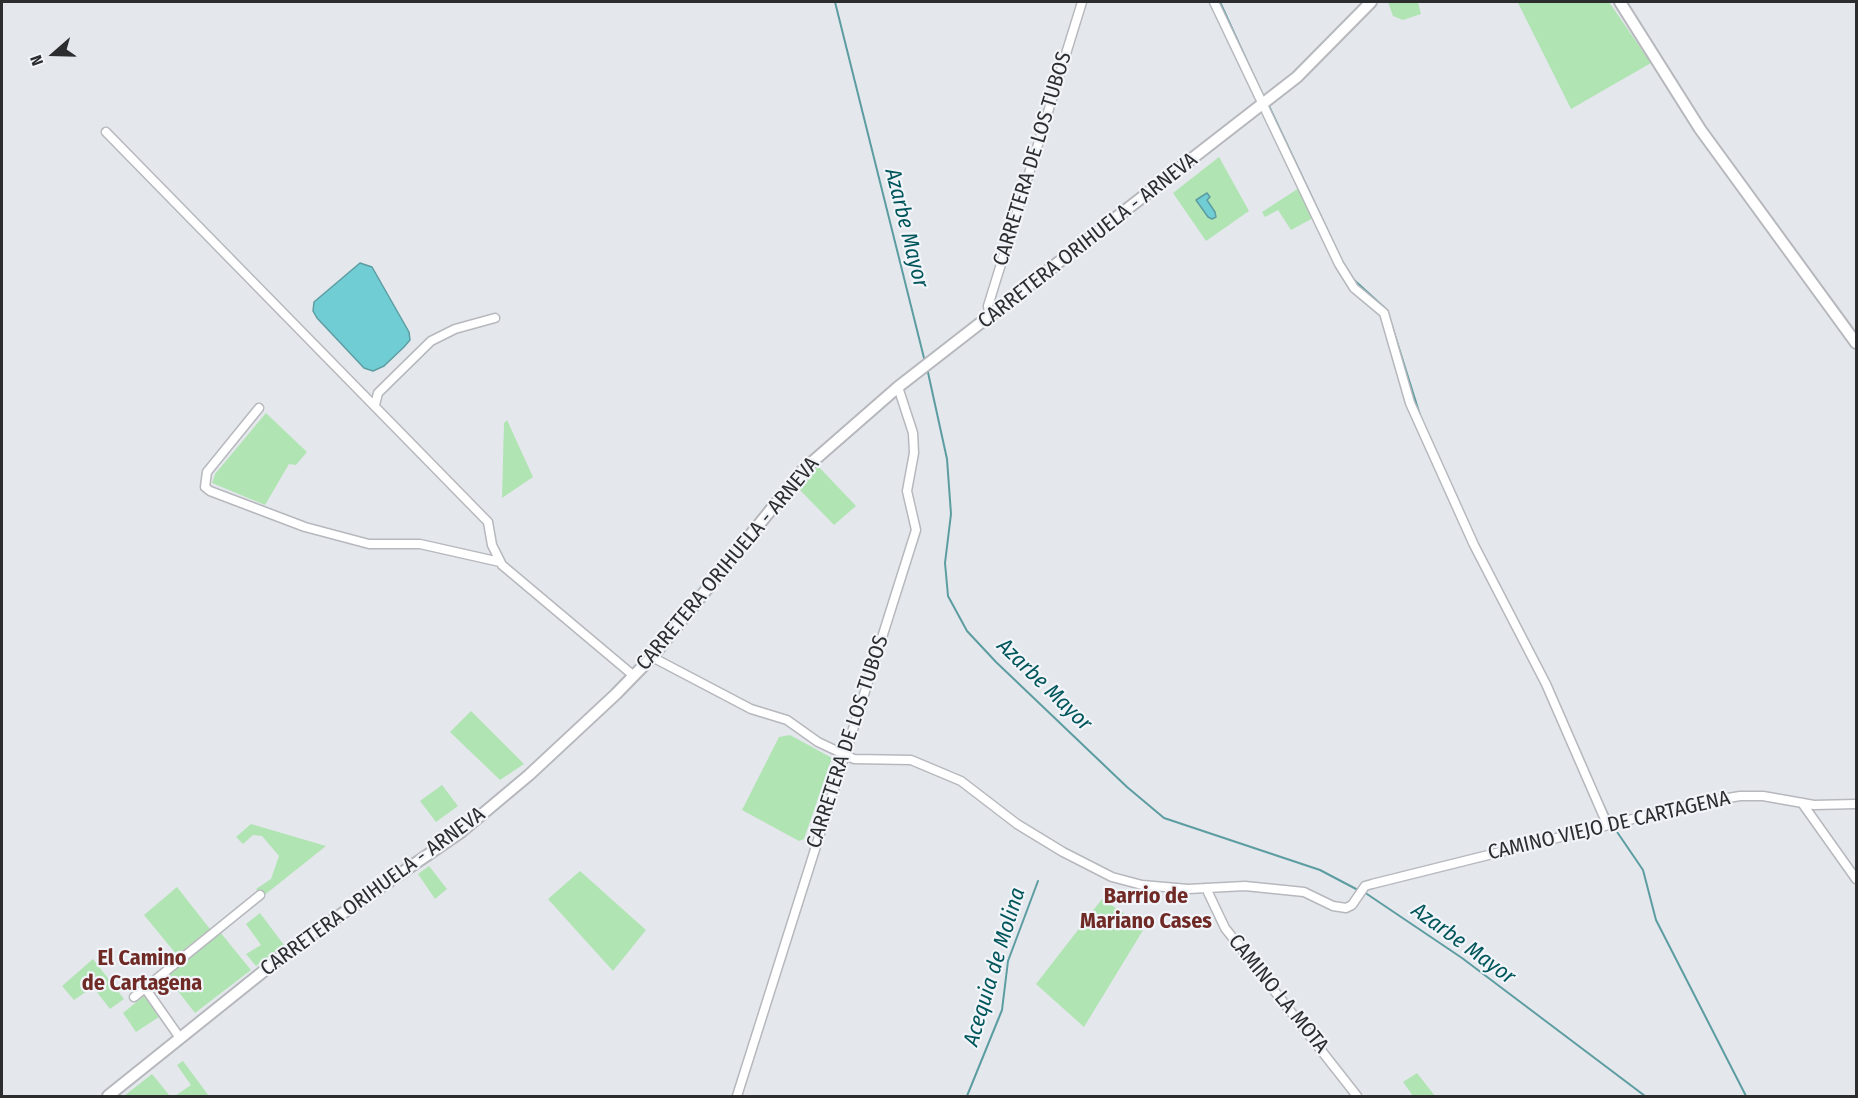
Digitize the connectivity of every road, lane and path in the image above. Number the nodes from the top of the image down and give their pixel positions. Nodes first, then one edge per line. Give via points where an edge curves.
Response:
1 (1082, 2) edge
2 (1214, 2) edge
3 (1371, 2) edge
4 (1620, 2) edge
5 (1265, 103) junction
6 (106, 132) dead end
7 (495, 318) dead end
8 (990, 318) junction
9 (1857, 343) edge
10 (898, 387) junction
11 (375, 405) junction
12 (259, 408) dead end
13 (500, 562) junction
14 (652, 657) junction
15 (634, 676) junction
16 (844, 754) junction
17 (1802, 803) junction
18 (1857, 804) edge
19 (1607, 824) junction
20 (1857, 879) edge
21 (1206, 888) junction
22 (260, 895) dead end
23 (145, 988) junction
24 (134, 997) dead end
25 (180, 1038) junction
26 (108, 1096) edge
27 (737, 1096) edge
28 (1357, 1096) edge

1 - 8 street, CARRETERA DE LOS TUBOS via 988,306
2 - 5 street
3 - 5 main road, CARRETERA ORIHUELA - ARNEVA via 1297,77
4 - 9 main road via 1700,129
5 - 8 main road, CARRETERA ORIHUELA - ARNEVA
5 - 19 street via 1339,264 1354,288 1378,307 1387,321 1410,403 1474,545 1546,684
6 - 11 street
7 - 11 street via 455,329 431,341 378,393
8 - 10 main road, CARRETERA ORIHUELA - ARNEVA
10 - 14 main road, CARRETERA ORIHUELA - ARNEVA via 802,470
10 - 16 street, CARRETERA DE LOS TUBOS via 913,433 914,453 907,491 916,530
11 - 13 street via 488,522
12 - 13 street via 207,472 205,487 210,491 305,527 360,541 420,544
13 - 15 street via 515,579
14 - 15 main road, CARRETERA ORIHUELA - ARNEVA
14 - 16 street via 751,709 787,720 818,742
15 - 25 main road, CARRETERA ORIHUELA - ARNEVA via 529,775 461,832 295,946
16 - 21 street via 865,760 911,760 961,781 1043,840 1112,877 1142,885
16 - 27 street, CARRETERA DE LOS TUBOS
17 - 18 street, CAMINO VIEJO DE CARTAGENA
17 - 19 street, CAMINO VIEJO DE CARTAGENA via 1740,796
17 - 20 street
19 - 21 street, CAMINO VIEJO DE CARTAGENA via 1365,886 1352,905 1339,908 1304,892 1245,886
21 - 28 street, CAMINO LA MOTA via 1225,928
22 - 23 street
23 - 24 street
23 - 25 street
25 - 26 main road, CARRETERA ORIHUELA - ARNEVA

